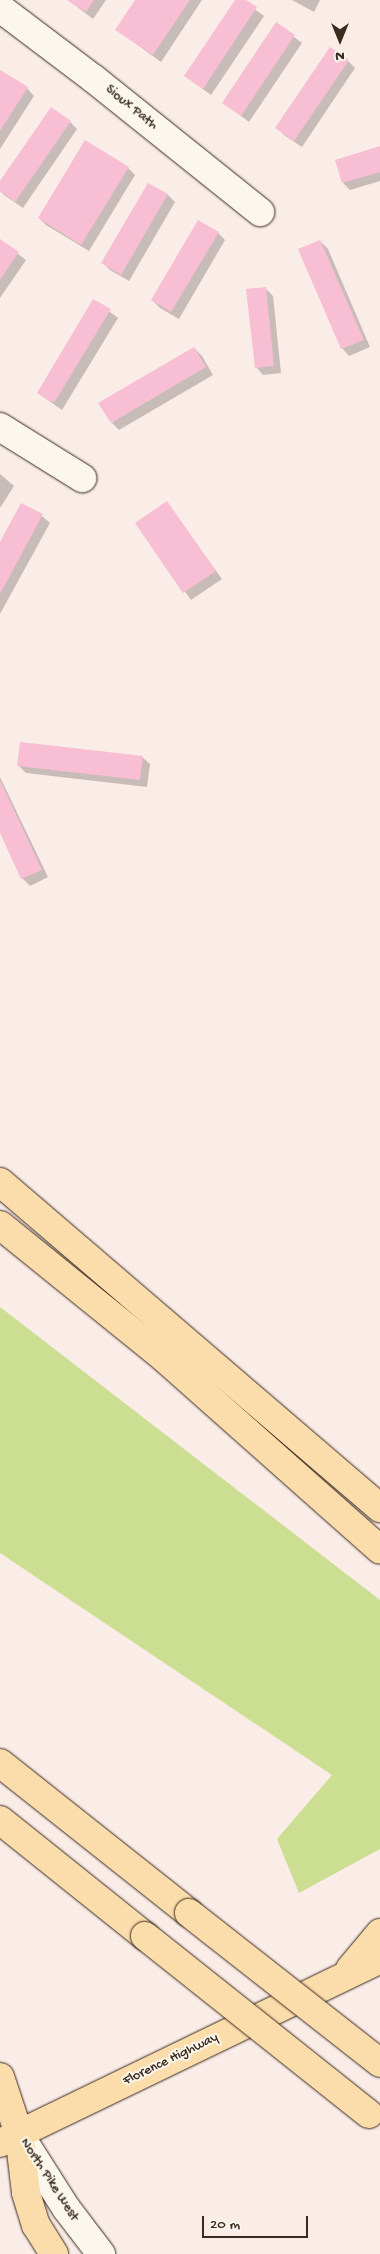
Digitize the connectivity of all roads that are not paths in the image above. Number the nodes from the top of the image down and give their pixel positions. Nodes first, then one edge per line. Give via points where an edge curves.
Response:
1 (0, 8) edge
2 (260, 212) dead end
3 (0, 427) edge
4 (82, 478) dead end
5 (0, 1182) edge
6 (0, 1225) edge
7 (380, 1508) edge
8 (380, 1550) edge
9 (0, 1761) edge
10 (0, 1820) edge
11 (380, 1933) edge
12 (380, 1959) edge
13 (342, 1977) junction
14 (380, 2063) edge
15 (0, 2077) edge
16 (374, 2118) edge
17 (10, 2138) edge
18 (54, 2254) edge
19 (101, 2254) edge

1 - 2 street, Sioux Path
3 - 4 street
5 - 7 main road
6 - 8 main road via 163,1357
9 - 14 main road, bridge
10 - 16 main road, bridge
11 - 13 main road
12 - 13 main road, Florence Highway
13 - 17 main road, Florence Highway
15 - 17 main road
17 - 18 main road, North Pike West via 36,2225
17 - 19 street, North Pike West

